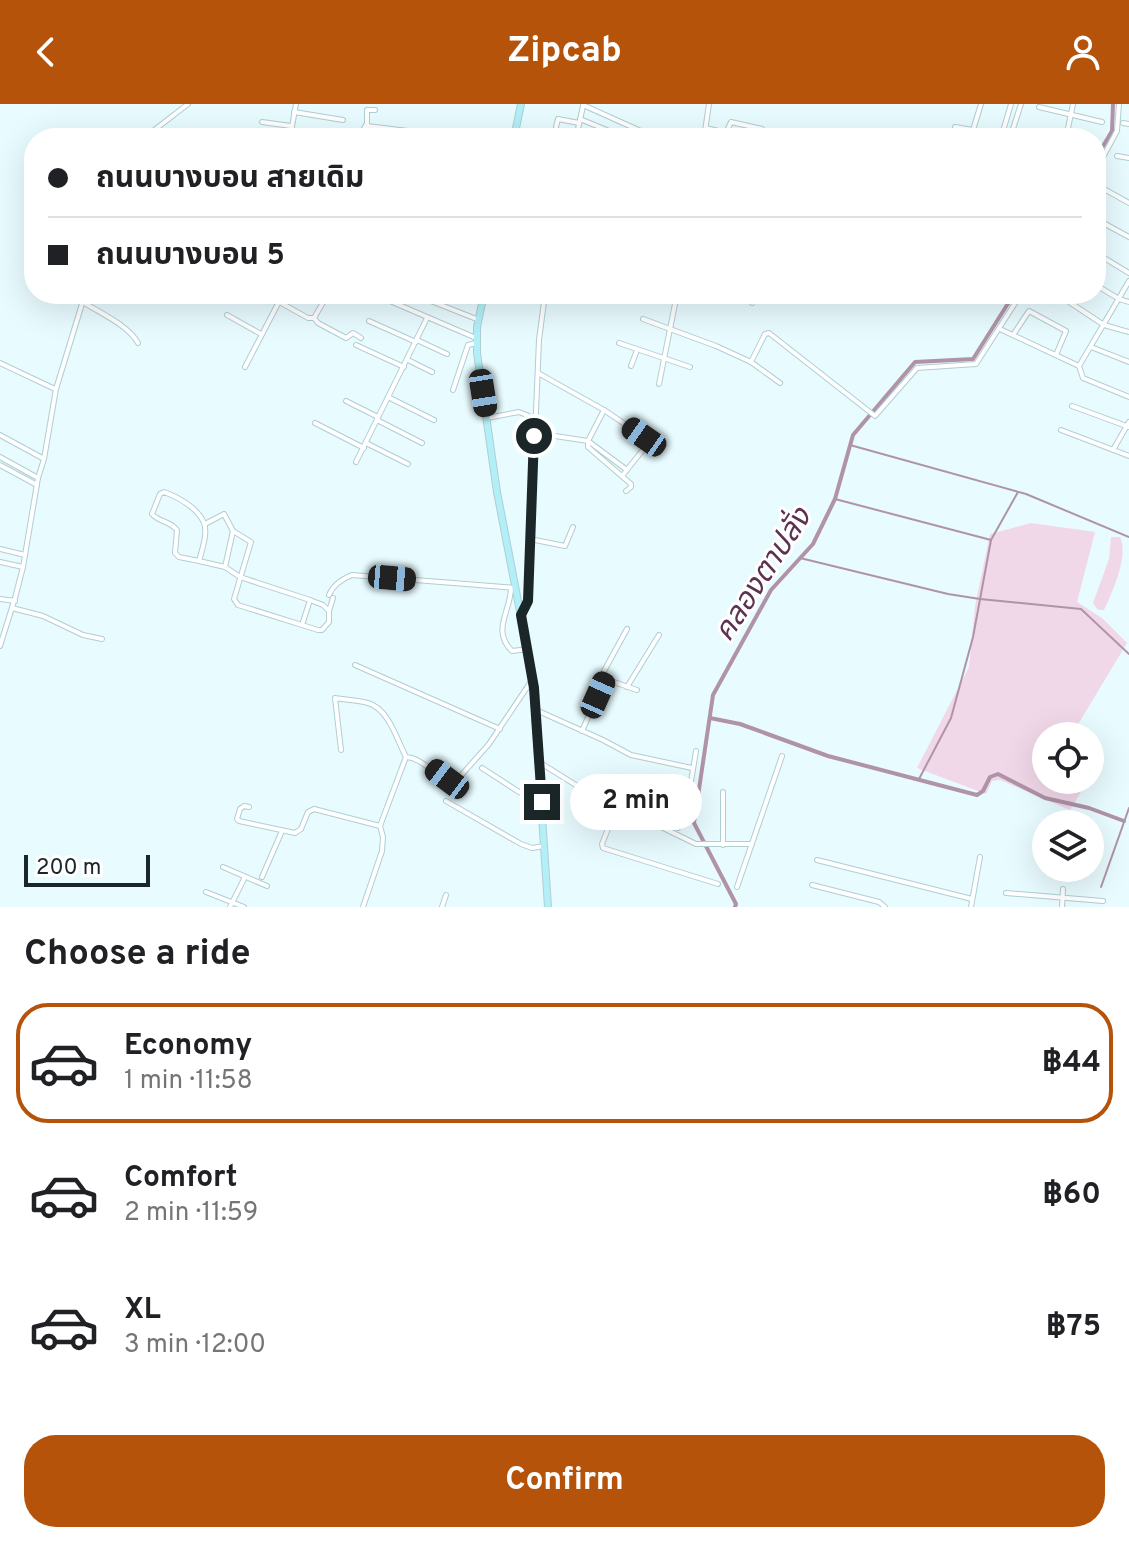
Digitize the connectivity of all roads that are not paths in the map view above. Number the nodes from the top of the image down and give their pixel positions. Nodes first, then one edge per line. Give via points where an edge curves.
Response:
1 (188, 104) edge
2 (294, 104) edge
3 (521, 104) edge
4 (709, 104) edge
5 (981, 104) edge
6 (1011, 104) edge
7 (1021, 104) edge
8 (1073, 104) edge
9 (1119, 104) edge
10 (583, 105) edge
11 (1039, 107) dead end
12 (375, 110) dead end
13 (294, 112) junction
14 (1071, 114) junction
15 (343, 120) dead end
16 (580, 121) junction
17 (262, 122) dead end
18 (1102, 122) dead end
19 (366, 125) junction
20 (292, 126) joint
21 (556, 127) dead end
22 (955, 127) dead end
23 (157, 128) edge
24 (363, 128) edge
25 (376, 128) edge
26 (516, 128) edge
27 (578, 128) edge
28 (599, 128) edge
29 (634, 128) edge
30 (706, 128) edge
31 (728, 128) edge
32 (758, 128) edge
33 (961, 128) edge
34 (974, 128) edge
35 (1004, 128) edge
36 (1013, 128) edge
37 (1068, 128) edge
38 (1106, 150) edge
39 (1117, 156) dead end
40 (1129, 158) edge
41 (1106, 190) edge
42 (1129, 203) edge
43 (1106, 224) edge
44 (1129, 237) edge
45 (1106, 259) edge
46 (1129, 273) edge
47 (1129, 281) edge
48 (1106, 291) edge
49 (1119, 299) junction
50 (1129, 302) edge
51 (82, 304) edge
52 (86, 304) edge
53 (277, 304) edge
54 (284, 304) edge
55 (322, 304) edge
56 (396, 304) edge
57 (438, 304) edge
58 (482, 304) edge
59 (544, 304) edge
60 (675, 304) edge
61 (1015, 304) edge
62 (1072, 304) edge
63 (227, 315) dead end
64 (314, 318) junction
65 (427, 318) junction
66 (643, 319) dead end
67 (479, 320) junction
68 (369, 321) dead end
69 (1104, 325) junction
70 (671, 330) junction
71 (1002, 330) dead end
72 (1129, 332) edge
73 (261, 334) junction
74 (1013, 335) junction
75 (361, 338) dead end
76 (476, 340) junction
77 (416, 341) junction
78 (138, 343) dead end
79 (619, 343) dead end
80 (356, 345) dead end
81 (1091, 347) junction
82 (638, 349) junction
83 (447, 354) dead end
84 (1056, 355) junction
85 (665, 358) junction
86 (408, 360) junction
87 (751, 362) junction
88 (1129, 362) edge
89 (0, 363) edge
90 (631, 366) dead end
91 (1079, 366) junction
92 (245, 367) dead end
93 (404, 367) junction
94 (690, 367) dead end
95 (432, 372) dead end
96 (538, 373) junction
97 (780, 383) dead end
98 (659, 384) dead end
99 (56, 389) junction
100 (453, 390) dead end
101 (388, 397) junction
102 (1129, 397) edge
103 (346, 401) dead end
104 (1072, 406) dead end
105 (604, 410) junction
106 (529, 416) dead end
107 (487, 418) junction
108 (377, 419) junction
109 (434, 420) dead end
110 (315, 423) dead end
111 (1128, 425) edge
112 (1061, 430) dead end
113 (534, 433) junction
114 (0, 435) edge
115 (588, 441) junction
116 (422, 443) dead end
117 (365, 446) junction
118 (1113, 450) junction
119 (1129, 456) edge
120 (0, 457) edge
121 (44, 459) junction
122 (356, 462) dead end
123 (408, 464) dead end
124 (0, 465) edge
125 (627, 470) junction
126 (622, 476) junction
127 (38, 478) junction
128 (37, 485) junction
129 (626, 491) dead end
130 (205, 524) junction
131 (573, 527) dead end
132 (233, 531) junction
133 (530, 539) junction
134 (0, 549) edge
135 (25, 555) junction
136 (199, 561) junction
137 (0, 562) edge
138 (23, 567) junction
139 (225, 567) junction
140 (240, 577) junction
141 (514, 588) junction
142 (331, 597) junction
143 (0, 599) edge
144 (310, 600) junction
145 (15, 601) junction
146 (323, 605) junction
147 (12, 608) junction
148 (329, 611) junction
149 (521, 615) junction
150 (302, 625) junction
151 (3, 626) edge
152 (627, 629) dead end
153 (659, 635) dead end
154 (102, 639) dead end
155 (0, 646) edge
156 (528, 649) junction
157 (355, 665) dead end
158 (533, 679) junction
159 (605, 679) junction
160 (627, 687) junction
161 (637, 690) dead end
162 (536, 710) junction
163 (500, 729) junction
164 (582, 731) junction
165 (341, 750) dead end
166 (696, 751) dead end
167 (782, 756) dead end
168 (406, 757) junction
169 (539, 762) junction
170 (482, 768) dead end
171 (692, 768) junction
172 (541, 791) junction
173 (723, 792) dead end
174 (446, 801) dead end
175 (617, 806) junction
176 (249, 807) dead end
177 (381, 824) junction
178 (678, 828) dead end
179 (282, 830) junction
180 (752, 844) junction
181 (723, 845) junction
182 (544, 846) junction
183 (980, 857) dead end
184 (817, 860) dead end
185 (223, 867) dead end
186 (245, 876) junction
187 (262, 877) dead end
188 (718, 884) dead end
189 (812, 885) dead end
190 (267, 886) dead end
191 (737, 887) dead end
192 (1063, 889) dead end
193 (206, 892) dead end
194 (1006, 893) dead end
195 (446, 895) dead end
196 (972, 899) junction
197 (1063, 899) junction
198 (1103, 901) dead end
199 (232, 905) edge
200 (244, 907) edge
201 (363, 907) edge
202 (442, 907) edge
203 (548, 907) edge
204 (885, 907) edge
205 (971, 907) edge
206 (1062, 907) edge

1 - 23 street
2 - 13 street
3 - 26 main road
4 - 30 street
5 - 34 street
6 - 35 street
7 - 36 street
8 - 14 street
9 - 38 street via 1118,127
10 - 16 street
10 - 29 street
11 - 14 street
12 - 19 street via 367,110
13 - 15 street
13 - 20 street
14 - 18 street
14 - 37 street
16 - 21 street via 558,119
16 - 27 street
16 - 28 street
17 - 20 street
19 - 24 street
19 - 25 street
22 - 33 street
31 - 32 street via 731,122
39 - 40 street
41 - 42 street
43 - 44 street
45 - 46 street
47 - 49 street
48 - 49 street
49 - 50 street
49 - 69 street
51 - 99 street
52 - 78 street
53 - 73 street
54 - 64 street
55 - 64 street
56 - 65 street
57 - 67 street
58 - 67 main road
59 - 96 street
60 - 70 street
61 - 87 street via 976,364 916,369 872,414 769,333
62 - 69 street
63 - 73 street
64 - 75 street via 346,338 352,333
65 - 76 street
65 - 77 street
66 - 70 street
67 - 76 main road
68 - 77 street
69 - 72 street
69 - 81 street
70 - 85 street
70 - 87 street
71 - 74 street
73 - 92 street
74 - 84 street
74 - 84 street via 1029,311 1066,331
76 - 100 street via 468,345
76 - 107 main road
77 - 83 street
77 - 86 street
79 - 82 street
80 - 93 street
81 - 88 street
81 - 91 street
82 - 85 street
82 - 90 street
84 - 91 street
85 - 94 street
85 - 98 street
86 - 93 street
86 - 95 street
87 - 97 street
89 - 99 street
91 - 102 street via 1083,378
93 - 101 street
96 - 105 street
96 - 113 street
99 - 121 street
101 - 108 street
101 - 109 street
103 - 108 street
104 - 111 street
105 - 115 street
105 - 125 street via 650,441
106 - 107 street via 519,412
107 - 141 main road
108 - 116 street
108 - 117 street
110 - 117 street
111 - 118 street
112 - 118 street
113 - 115 street
113 - 133 street
114 - 121 street
115 - 125 street
115 - 126 street via 590,450
117 - 122 street
117 - 123 street
118 - 119 street
120 - 127 street
121 - 127 street
124 - 128 street
125 - 126 street
126 - 129 street via 631,484
127 - 128 street
128 - 135 street
130 - 132 street via 224,514
130 - 136 street
130 - 136 street via 193,509 164,492 152,510 154,517 177,530 176,555
131 - 133 street via 565,546
132 - 139 street
132 - 140 street via 251,542
133 - 149 street via 528,601
134 - 135 street
135 - 138 street
136 - 139 street
137 - 138 street
138 - 145 street
139 - 140 street
140 - 144 street
140 - 150 street via 234,599 238,605
141 - 142 street via 352,575 335,586
141 - 149 main road
141 - 156 street via 503,620 504,642 512,651
142 - 146 street
142 - 148 street
143 - 145 street
144 - 146 street
144 - 150 street
145 - 147 street
146 - 148 street
147 - 151 street
147 - 154 street
148 - 150 street via 322,630
149 - 156 main road
151 - 155 street
152 - 159 street via 604,671
153 - 160 street
156 - 158 main road
157 - 163 street
158 - 162 main road
158 - 163 street
159 - 160 street
159 - 164 street
160 - 161 street
162 - 164 street
162 - 169 main road
163 - 168 street via 454,781
164 - 171 street via 631,755
165 - 168 street via 335,698 379,709
166 - 171 street
167 - 180 street
168 - 177 street
169 - 172 main road
169 - 175 street
170 - 172 street via 519,792
171 - 178 street
172 - 182 main road
173 - 181 street
174 - 182 street via 521,844
175 - 181 street via 696,844
175 - 188 street via 603,848
176 - 179 street via 240,809 239,821
177 - 179 street via 314,809 298,832
177 - 201 street via 382,851
179 - 187 street
180 - 181 street
180 - 191 street
182 - 203 main road
183 - 196 street
184 - 196 street
185 - 186 street
186 - 190 street
186 - 199 street
189 - 204 street
192 - 197 street
193 - 199 street
194 - 197 street
195 - 202 street
196 - 205 street
197 - 198 street
197 - 206 street
199 - 200 street

